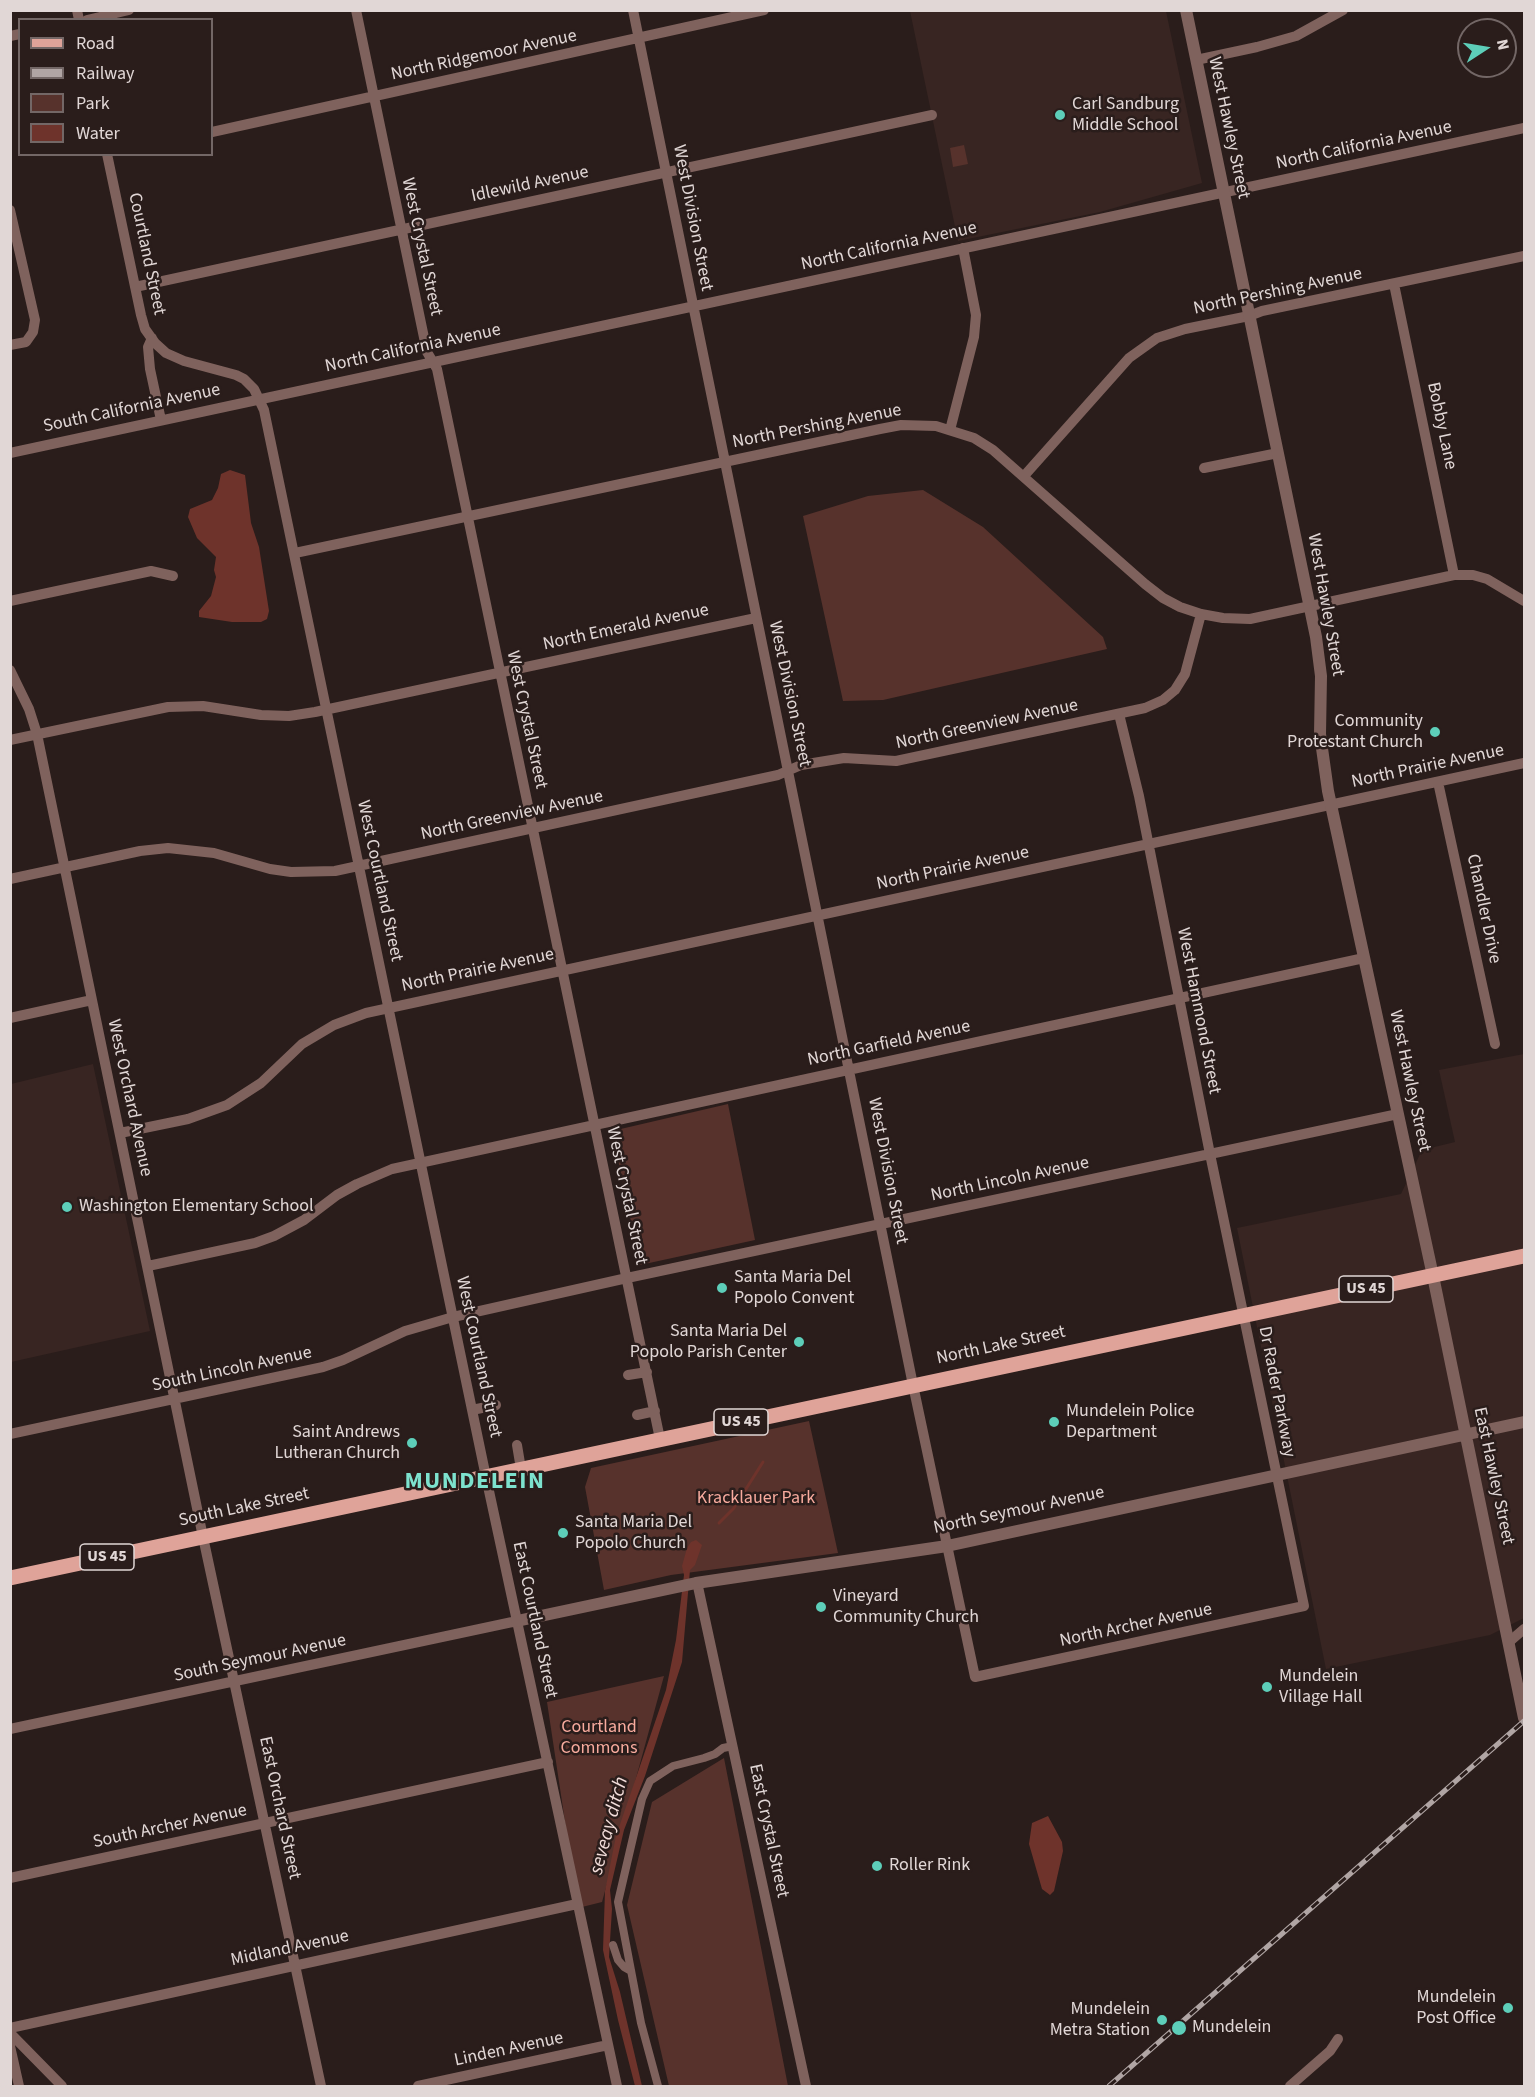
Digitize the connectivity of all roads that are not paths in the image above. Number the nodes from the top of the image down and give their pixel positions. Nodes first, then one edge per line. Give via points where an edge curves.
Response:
1 (129, 10) edge
2 (356, 10) edge
3 (633, 10) edge
4 (764, 10) edge
5 (1186, 10) edge
6 (1343, 10) edge
7 (95, 18) edge
8 (639, 38) junction
9 (1196, 60) junction
10 (373, 97) junction
11 (932, 115) dead end
12 (1524, 128) edge
13 (213, 132) edge
14 (108, 156) edge
15 (667, 172) junction
16 (1223, 193) junction
17 (10, 210) edge
18 (400, 230) junction
19 (963, 248) junction
20 (1524, 256) edge
21 (1394, 284) junction
22 (135, 287) junction
23 (693, 305) junction
24 (1249, 316) junction
25 (152, 338) junction
26 (10, 345) edge
27 (432, 362) junction
28 (260, 399) junction
29 (161, 420) junction
30 (950, 430) junction
31 (10, 453) edge
32 (1278, 453) junction
33 (725, 461) junction
34 (1204, 468) dead end
35 (1024, 476) junction
36 (468, 517) junction
37 (295, 553) junction
38 (1454, 575) junction
39 (173, 576) dead end
40 (10, 601) edge
41 (1524, 601) edge
42 (1310, 607) junction
43 (1201, 614) junction
44 (756, 618) junction
45 (10, 670) edge
46 (500, 672) junction
47 (327, 710) junction
48 (1119, 714) junction
49 (37, 734) junction
50 (10, 740) edge
51 (1524, 763) edge
52 (789, 770) junction
53 (1438, 782) junction
54 (1331, 804) junction
55 (532, 829) junction
56 (1149, 844) junction
57 (65, 867) junction
58 (359, 867) junction
59 (10, 879) edge
60 (819, 915) junction
61 (1364, 958) junction
62 (562, 970) junction
63 (1179, 999) junction
64 (92, 1000) junction
65 (389, 1008) junction
66 (10, 1018) edge
67 (1495, 1044) dead end
68 (850, 1070) junction
69 (1398, 1114) junction
70 (594, 1125) junction
71 (120, 1132) junction
72 (1210, 1154) junction
73 (421, 1162) junction
74 (881, 1225) junction
75 (1524, 1256) edge
76 (148, 1266) junction
77 (1433, 1276) junction
78 (627, 1278) junction
79 (1243, 1314) junction
80 (453, 1317) junction
81 (646, 1372) junction
82 (628, 1375) dead end
83 (913, 1385) junction
84 (176, 1399) junction
85 (496, 1405) dead end
86 (472, 1410) junction
87 (655, 1411) junction
88 (637, 1415) dead end
89 (1524, 1422) edge
90 (10, 1434) edge
91 (1466, 1434) junction
92 (660, 1439) junction
93 (517, 1445) dead end
94 (521, 1469) junction
95 (1276, 1475) junction
96 (486, 1477) junction
97 (203, 1537) junction
98 (946, 1546) junction
99 (10, 1578) edge
100 (697, 1582) junction
101 (1304, 1606) joint
102 (517, 1620) junction
103 (1524, 1629) edge
104 (1509, 1642) junction
105 (975, 1677) joint
106 (235, 1681) junction
107 (1524, 1718) edge
108 (10, 1729) edge
109 (733, 1746) junction
110 (548, 1762) junction
111 (265, 1823) junction
112 (10, 1878) edge
113 (578, 1904) junction
114 (613, 1946) dead end
115 (295, 1964) junction
116 (632, 1971) junction
117 (10, 2028) edge
118 (10, 2033) edge
119 (1338, 2039) dead end
120 (608, 2045) junction
121 (10, 2046) edge
122 (467, 2081) edge
123 (19, 2086) edge
124 (62, 2086) edge
125 (321, 2086) edge
126 (418, 2086) edge
127 (616, 2086) edge
128 (658, 2086) edge
129 (806, 2086) edge
130 (1290, 2086) edge

1 - 7 street
2 - 10 street, West Crystal Street
3 - 8 street, West Division Street
4 - 8 street, North Ridgemoor Avenue
5 - 9 street, West Hawley Street
6 - 9 street via 1296,36
8 - 10 street, North Ridgemoor Avenue
8 - 15 street, West Division Street
9 - 16 street, West Hawley Street
10 - 13 street, North Ridgemoor Avenue
10 - 18 street, West Crystal Street
11 - 15 street, Idlewild Avenue
12 - 16 street, North California Avenue
14 - 22 street, Courtland Street
15 - 18 street, Idlewild Avenue
15 - 23 street, West Division Street
16 - 19 street, North California Avenue
16 - 24 street, West Hawley Street
17 - 26 street via 34,320 33,332 26,342
18 - 22 street, Idlewild Avenue
18 - 27 street, West Crystal Street via 426,352
19 - 23 street, North California Avenue
19 - 30 street via 975,315 974,337
20 - 21 street, North Pershing Avenue
21 - 24 street, North Pershing Avenue
21 - 38 street, Bobby Lane
22 - 25 street, Courtland Street via 143,322
23 - 27 street, North California Avenue
23 - 33 street, West Division Street
24 - 32 street, West Hawley Street
24 - 35 street, North Pershing Avenue via 1185,329 1157,339 1130,358
25 - 28 street, Courtland Street via 166,353 184,361 236,375
25 - 29 street via 148,347 150,369
27 - 28 street, North California Avenue
27 - 36 street, West Crystal Street via 437,369
28 - 29 street, South California Avenue
28 - 37 street, West Courtland Street
29 - 31 street, South California Avenue
30 - 33 street, North Pershing Avenue via 901,425
30 - 35 street, North Pershing Avenue via 974,438
32 - 34 street
32 - 42 street, West Hawley Street
33 - 36 street, North Pershing Avenue
33 - 44 street, West Division Street
35 - 43 street via 1145,584 1180,607
36 - 37 street, North Pershing Avenue
36 - 46 street, West Crystal Street
37 - 47 street, West Courtland Street
38 - 41 street via 1487,579
38 - 42 street
39 - 40 street via 151,571
42 - 43 street via 1250,619
42 - 54 street, West Hawley Street via 1320,660 1322,752
43 - 48 street, North Greenview Avenue via 1185,674 1175,690 1145,708
44 - 46 street, North Emerald Avenue
44 - 52 street, West Division Street
45 - 49 street, West Orchard Avenue
46 - 47 street, North Emerald Avenue
46 - 55 street, West Crystal Street
47 - 49 street, North Emerald Avenue via 289,716 184,705
47 - 58 street, West Courtland Street
48 - 52 street, North Greenview Avenue via 923,757 896,761 844,758
48 - 56 street, West Hammond Street
49 - 50 street, North Emerald Avenue
49 - 57 street, West Orchard Avenue
51 - 53 street, North Prairie Avenue
52 - 55 street, North Greenview Avenue
52 - 60 street, West Division Street
53 - 54 street, North Prairie Avenue
53 - 67 street, Chandler Drive
54 - 56 street, North Prairie Avenue
54 - 61 street, West Hawley Street
55 - 58 street, North Greenview Avenue
55 - 62 street, West Crystal Street
56 - 60 street, North Prairie Avenue
56 - 63 street, West Hammond Street
57 - 58 street, North Greenview Avenue via 168,848 214,853 291,872
57 - 59 street, North Greenview Avenue
57 - 64 street, West Orchard Avenue
58 - 65 street, West Courtland Street
60 - 62 street, North Prairie Avenue
60 - 68 street, West Division Street
61 - 63 street, North Garfield Avenue
61 - 69 street, West Hawley Street
62 - 65 street, North Prairie Avenue
62 - 70 street, West Crystal Street
63 - 68 street, North Garfield Avenue
63 - 72 street, West Hammond Street
64 - 66 street
64 - 71 street, West Orchard Avenue
65 - 71 street, North Prairie Avenue via 349,1019 316,1035 261,1083 227,1105 188,1119
65 - 73 street, West Courtland Street
68 - 70 street, North Garfield Avenue
68 - 74 street, West Division Street
69 - 72 street, North Lincoln Avenue
69 - 77 street, West Hawley Street
70 - 73 street, North Garfield Avenue
70 - 78 street, West Crystal Street
71 - 76 street, West Orchard Avenue
72 - 74 street, North Lincoln Avenue
72 - 79 street, West Hammond Street
73 - 76 street, North Garfield Avenue via 357,1184 274,1236
73 - 80 street, West Courtland Street
74 - 78 street, North Lincoln Avenue
74 - 83 street, West Division Street
75 - 77 main road, North Lake Street / US 45
76 - 84 street, West Orchard Avenue
77 - 79 main road, North Lake Street / US 45
77 - 91 street, East Hawley Street
78 - 80 street, North Lincoln Avenue
78 - 81 street, West Crystal Street
79 - 83 main road, North Lake Street / US 45
79 - 95 street, Dr Rader Parkway
80 - 84 street, South Lincoln Avenue via 405,1331 323,1367
80 - 86 street, West Courtland Street
81 - 82 street
81 - 87 street, West Crystal Street
83 - 92 main road, North Lake Street / US 45
83 - 98 street, West Division Street
84 - 90 street, South Lincoln Avenue
84 - 97 street, West Orchard Avenue
85 - 86 street
86 - 96 street, West Courtland Street
87 - 88 street
87 - 92 street, West Crystal Street
89 - 91 street, North Seymour Avenue
91 - 95 street, North Seymour Avenue
91 - 104 street, East Hawley Street
92 - 94 main road, North Lake Street / US 45
93 - 94 street
94 - 96 main road, North Lake Street / US 45
95 - 98 street, North Seymour Avenue
95 - 101 street, Dr Rader Parkway
96 - 97 main road, South Lake Street / US 45
96 - 102 street, East Courtland Street
97 - 99 main road, South Lake Street / US 45
97 - 106 street, East Orchard Street
98 - 100 street, North Seymour Avenue
98 - 105 street, West Division Street
100 - 102 street, North Seymour Avenue
100 - 109 street, East Crystal Street
101 - 105 street, North Archer Avenue
102 - 106 street, South Seymour Avenue
102 - 110 street, East Courtland Street
103 - 104 street
104 - 107 street, East Hawley Street
106 - 108 street, South Seymour Avenue
106 - 111 street, East Orchard Street
109 - 116 street via 673,1766 650,1781 642,1799 618,1902
109 - 129 street, East Crystal Street
110 - 111 street, South Archer Avenue
110 - 113 street, East Courtland Street
111 - 112 street, South Archer Avenue
111 - 115 street, East Orchard Street
113 - 115 street, Midland Avenue
113 - 120 street, East Courtland Street
114 - 116 street via 618,1960
115 - 117 street, Midland Avenue
115 - 125 street, East Orchard Street
116 - 128 street
118 - 124 street
119 - 130 street
120 - 122 street, Linden Avenue
120 - 127 street, East Courtland Street
121 - 123 street
122 - 126 street, Linden Avenue

